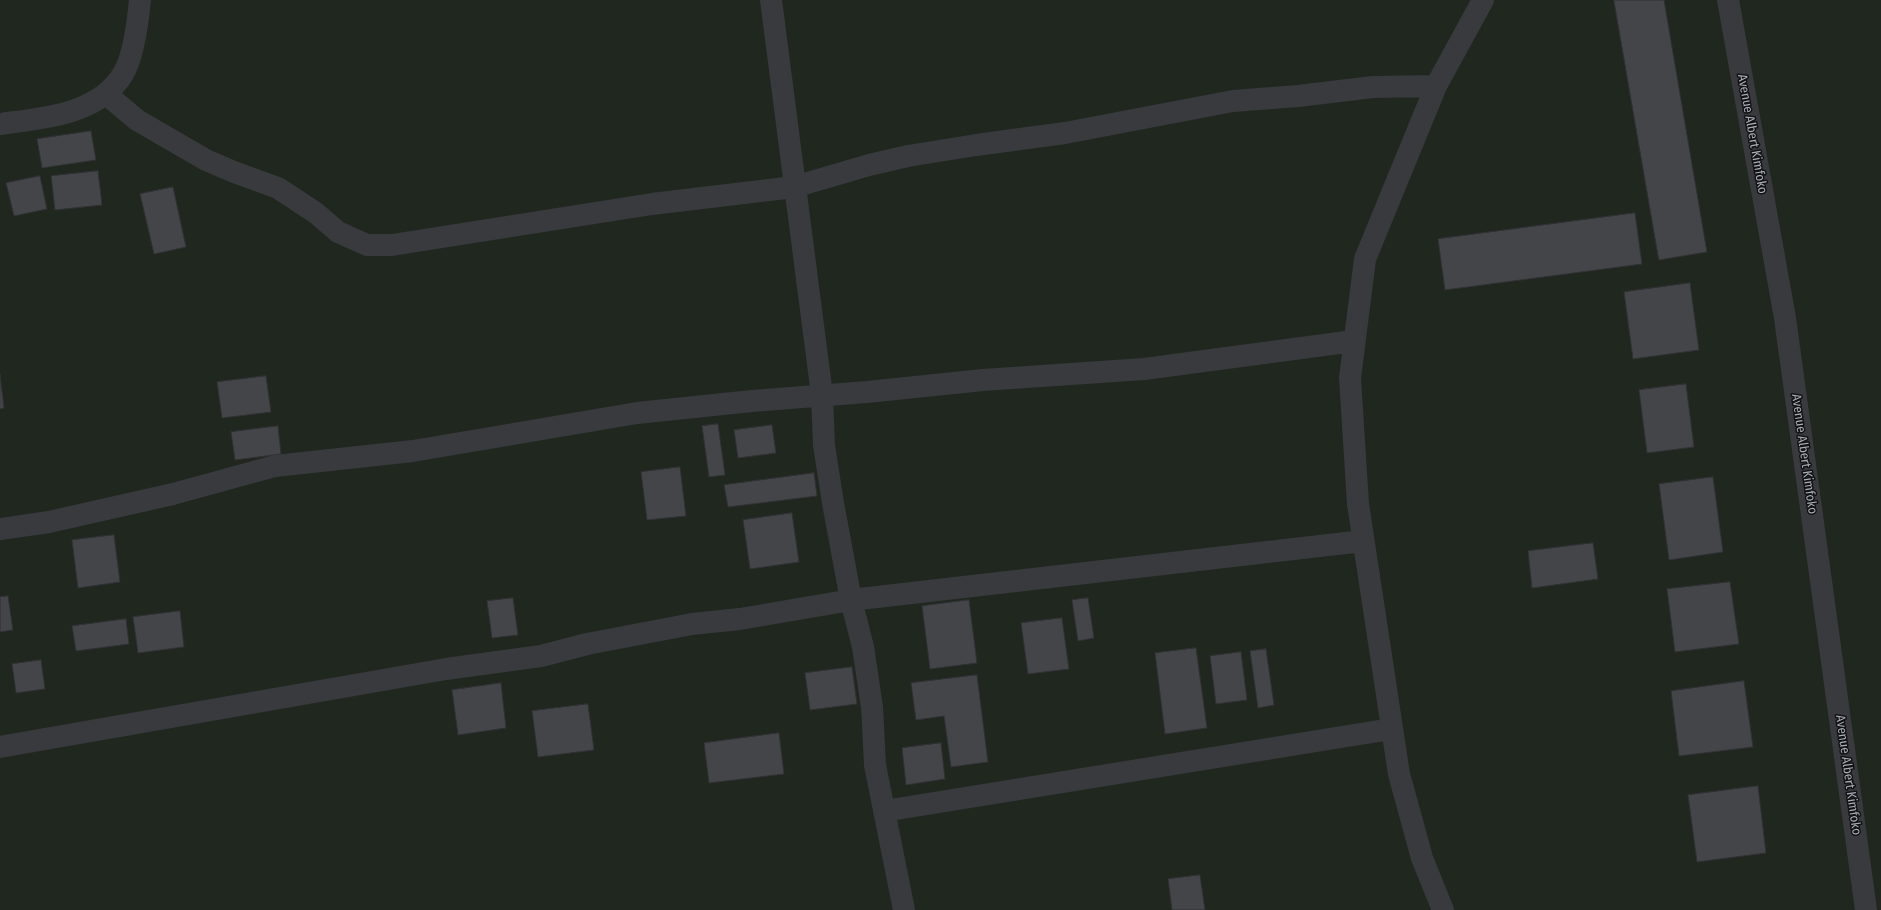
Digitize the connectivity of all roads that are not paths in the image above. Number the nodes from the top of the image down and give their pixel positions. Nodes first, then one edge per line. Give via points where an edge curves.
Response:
1 (140, 0) edge
2 (771, 0) edge
3 (1483, 0) edge
4 (1728, 0) edge
5 (1436, 86) junction
6 (106, 94) junction
7 (0, 124) edge
8 (794, 187) junction
9 (1354, 341) junction
10 (822, 395) junction
11 (0, 529) edge
12 (1363, 541) junction
13 (851, 600) junction
14 (1391, 729) junction
15 (0, 748) edge
16 (884, 810) junction
17 (904, 910) edge
18 (1443, 910) edge
19 (1866, 910) edge

1 - 6 street via 135,40 123,74
2 - 8 street
3 - 5 street
4 - 19 street, Avenue Albert Kimfoko via 1785,318
5 - 8 street via 1373,87 1233,102 1065,133 908,156
5 - 9 street via 1365,259
6 - 7 street via 62,115
6 - 8 street via 137,120 206,160 278,188 316,213 338,232 367,245 392,245 652,204
8 - 10 street
9 - 10 street via 1144,369
9 - 12 street via 1350,378 1358,504
10 - 11 street via 637,413 413,451 275,466 165,496 49,522
10 - 13 street via 824,445 832,503
12 - 13 street
12 - 14 street
13 - 15 street via 692,624 587,644 541,656 446,669
13 - 16 street via 863,647 872,707 875,765
14 - 16 street
14 - 18 street via 1398,774 1420,850
16 - 17 street

